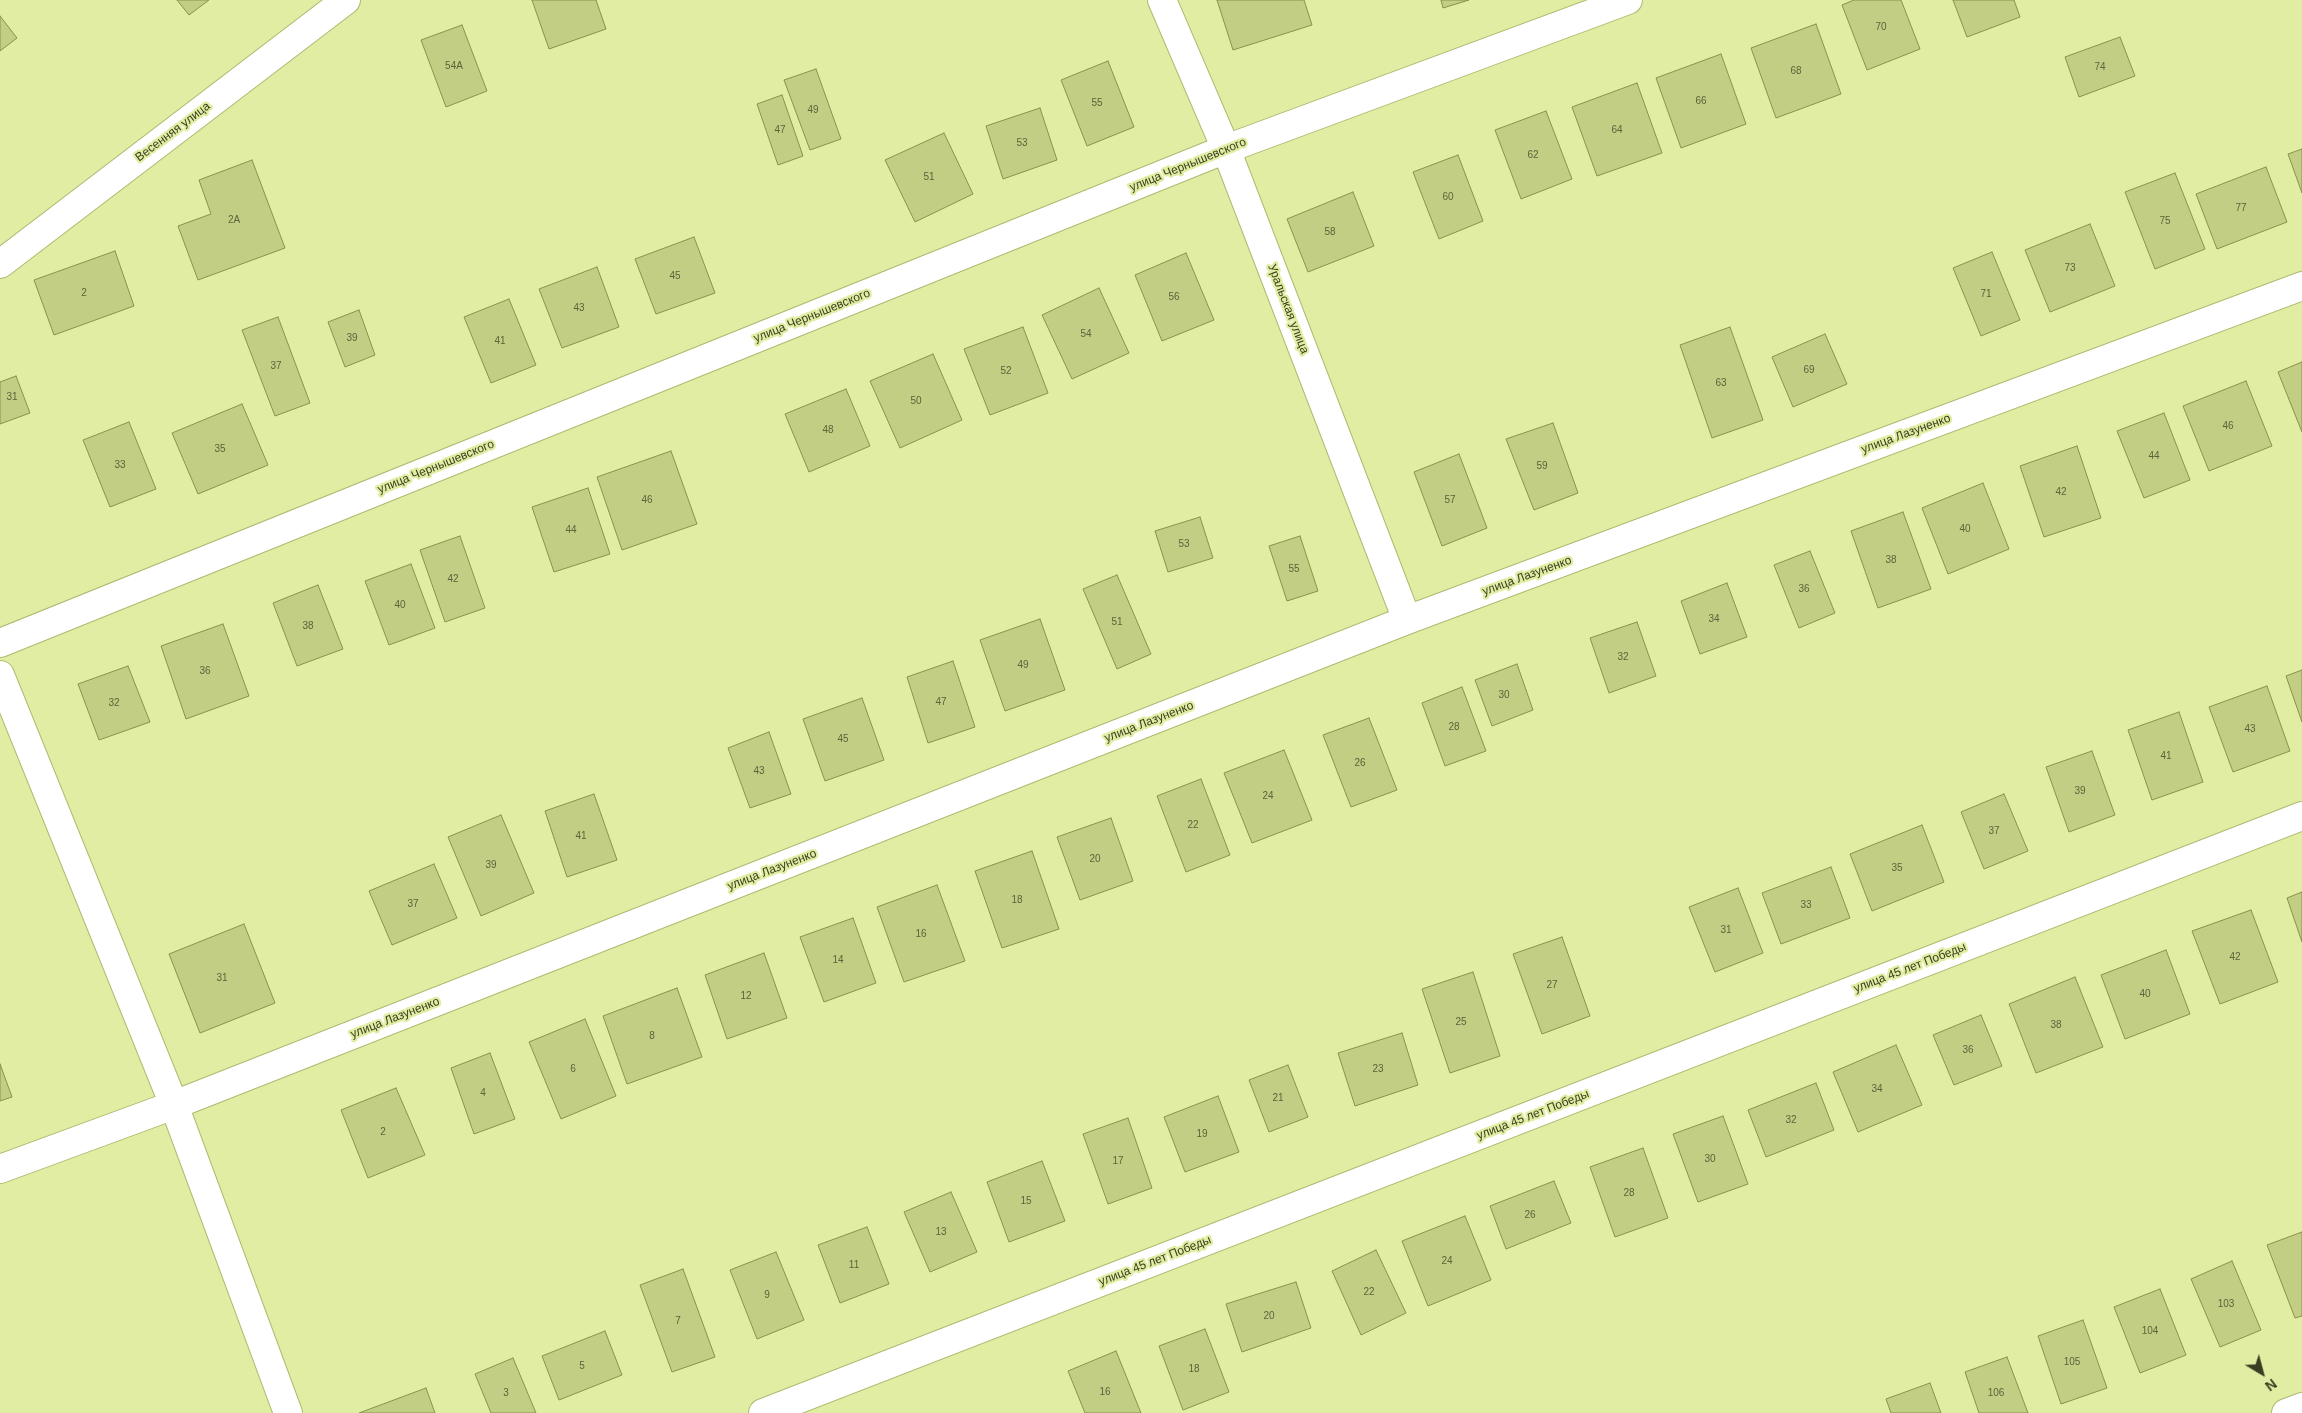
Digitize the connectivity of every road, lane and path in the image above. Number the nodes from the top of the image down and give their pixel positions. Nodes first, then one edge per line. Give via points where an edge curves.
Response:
1 (346, 0) edge
2 (1162, 0) edge
3 (1628, 0) edge
4 (1226, 149) junction
5 (0, 264) edge
6 (2302, 286) edge
7 (1407, 620) junction
8 (0, 643) edge
9 (0, 675) edge
10 (2302, 816) edge
11 (174, 1105) junction
12 (0, 1168) edge
13 (2302, 1407) edge
14 (288, 1413) edge
15 (764, 1413) edge
16 (2286, 1413) edge

1 - 5 street, Весенняя улица
2 - 4 street, Уральская улица
3 - 4 street, улица Чернышевского
4 - 7 street, Уральская улица
4 - 8 street, улица Чернышевского
6 - 7 street, улица Лазуненко
7 - 11 street, улица Лазуненко
9 - 11 street
10 - 15 street, улица 45 лет Победы
11 - 12 street, улица Лазуненко
11 - 14 street
13 - 16 street

